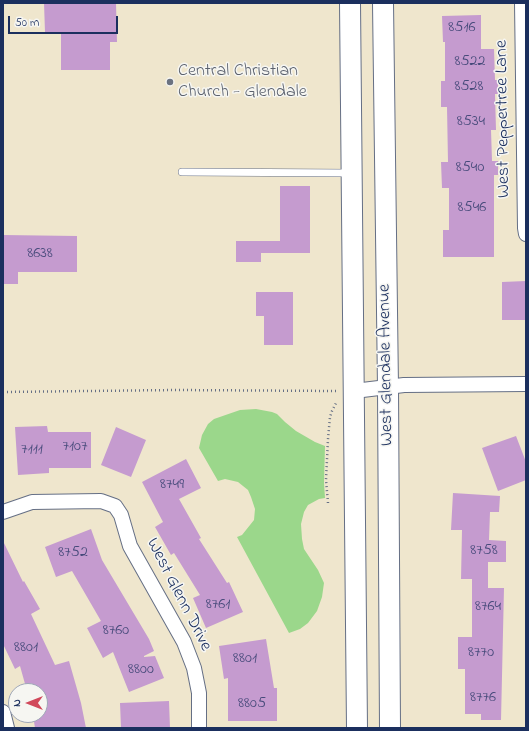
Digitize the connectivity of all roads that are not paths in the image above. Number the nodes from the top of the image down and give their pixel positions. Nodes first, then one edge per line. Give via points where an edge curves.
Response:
1 (350, 3) edge
2 (383, 3) edge
3 (522, 3) edge
4 (182, 172) dead end
5 (352, 173) junction
6 (526, 234) edge
7 (526, 384) edge
8 (388, 388) junction
9 (342, 394) junction
10 (3, 512) edge
11 (3, 712) edge
12 (7, 728) edge
13 (199, 728) edge
14 (357, 728) edge
15 (390, 728) edge

1 - 5 main road, West Glendale Avenue
2 - 8 main road, West Glendale Avenue
3 - 6 street, West Peppertree Lane
4 - 5 lane
5 - 9 main road, West Glendale Avenue
7 - 8 street via 409,385
8 - 9 street
8 - 15 main road, West Glendale Avenue
9 - 14 main road, West Glendale Avenue
10 - 13 street, West Glenn Drive via 32,502 101,501 115,506 121,515 130,546 184,642 194,668 199,694
11 - 12 street

